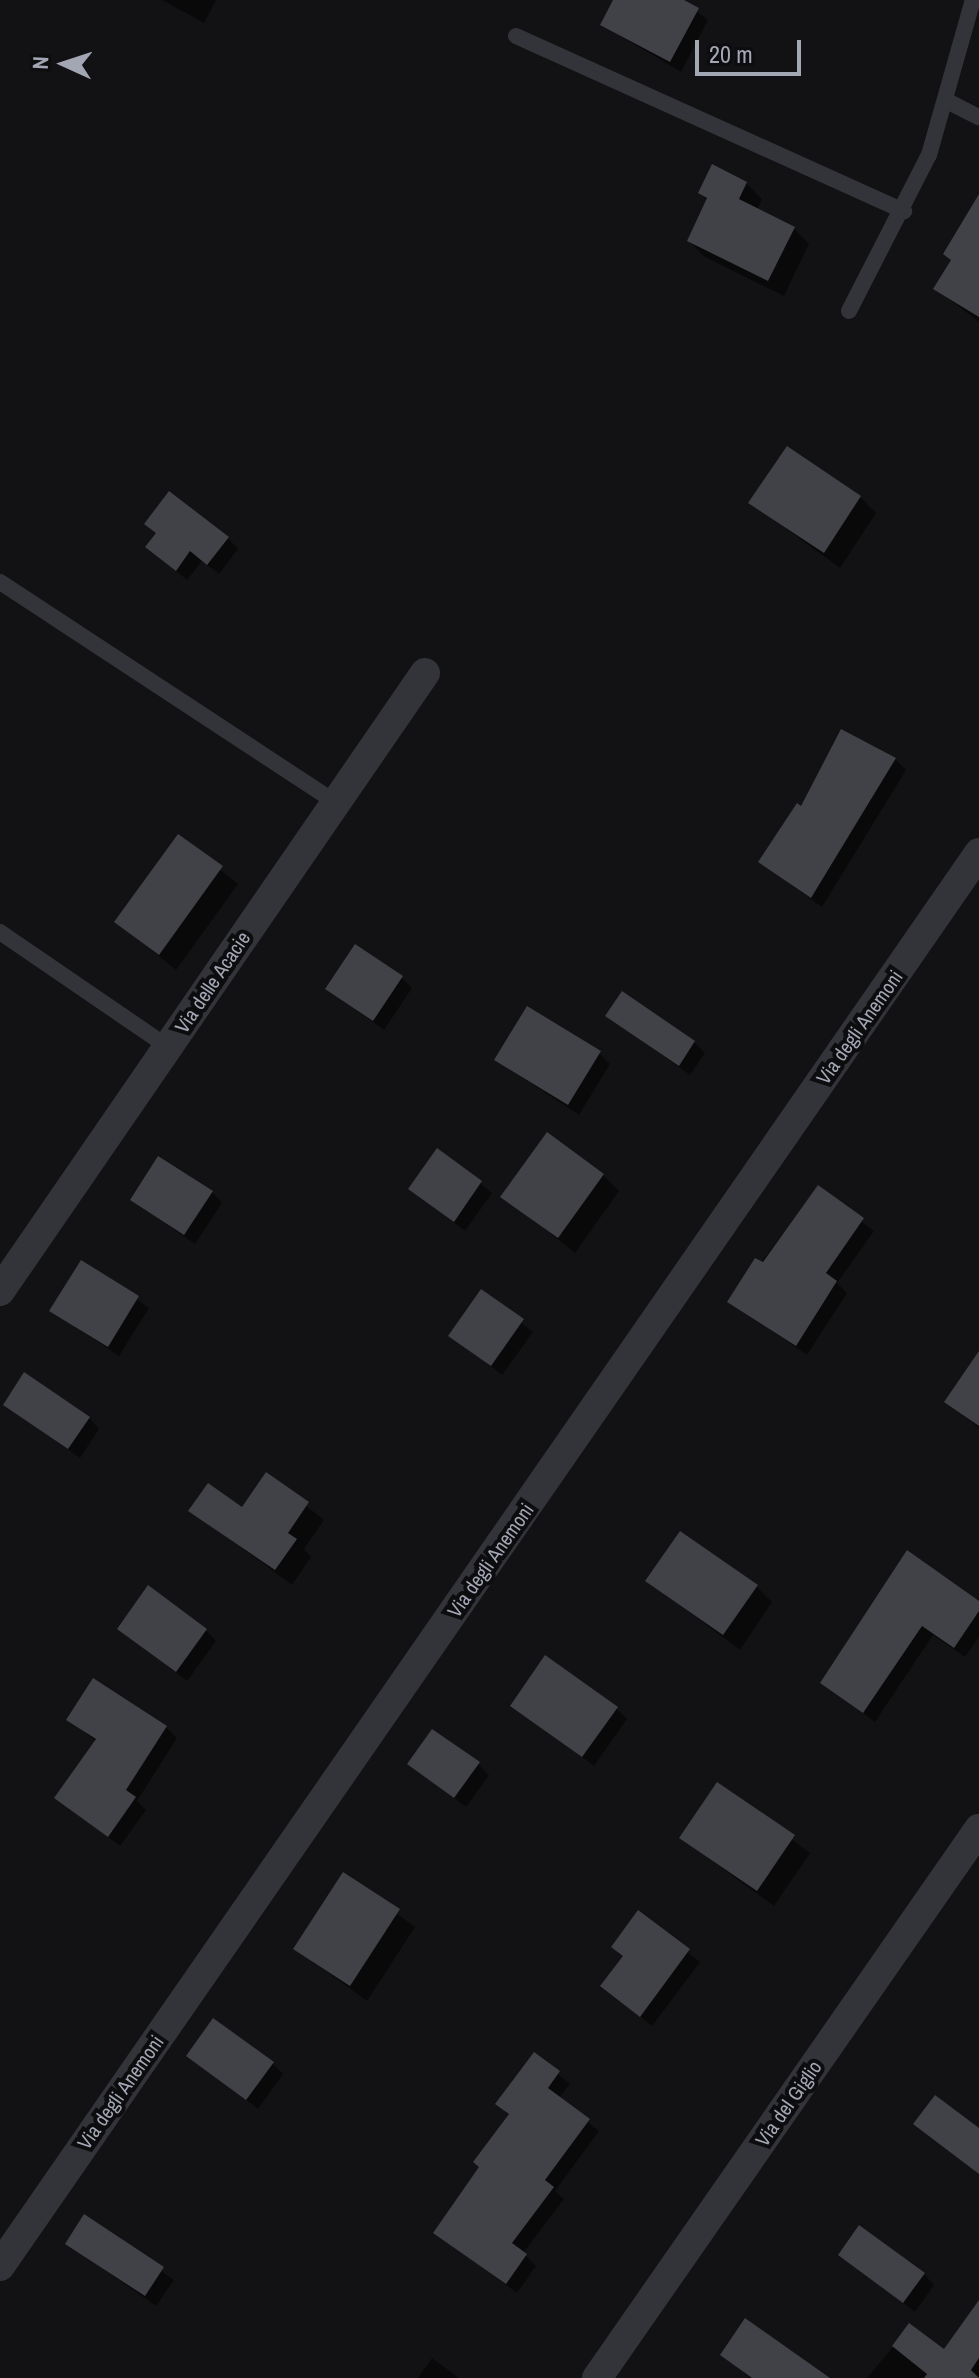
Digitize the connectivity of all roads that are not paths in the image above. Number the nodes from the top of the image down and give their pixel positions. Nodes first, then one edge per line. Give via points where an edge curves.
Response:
1 (973, 0) edge
2 (516, 36) dead end
3 (947, 101) junction
4 (979, 117) edge
5 (904, 211) junction
6 (849, 311) dead end
7 (0, 582) edge
8 (425, 673) dead end
9 (335, 802) junction
10 (979, 853) edge
11 (0, 932) edge
12 (168, 1047) junction
13 (0, 1291) edge
14 (979, 1829) edge
15 (0, 2266) edge
16 (597, 2378) edge

1 - 3 lane
2 - 5 lane
3 - 4 lane
3 - 5 lane
5 - 6 lane
7 - 9 lane
8 - 9 street, Via delle Acacie
9 - 12 street, Via delle Acacie
10 - 15 street, Via degli Anemoni
11 - 12 lane
12 - 13 street, Via delle Acacie
14 - 16 street, Via del Giglio

